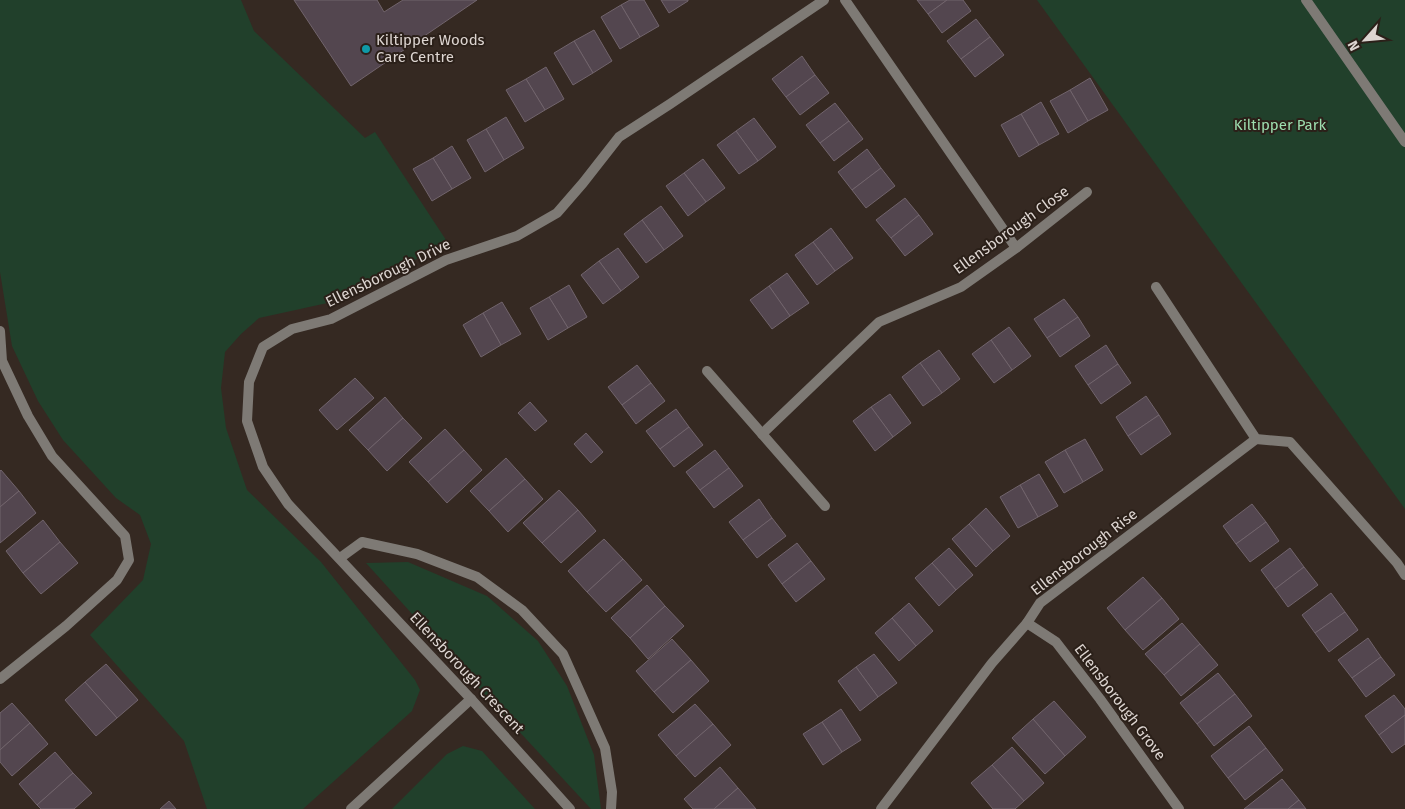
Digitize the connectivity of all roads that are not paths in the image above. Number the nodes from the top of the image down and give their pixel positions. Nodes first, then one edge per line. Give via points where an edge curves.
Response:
1 (824, 0) edge
2 (845, 0) edge
3 (1306, 0) edge
4 (1405, 142) edge
5 (1087, 192) dead end
6 (1016, 248) junction
7 (1156, 287) dead end
8 (0, 331) edge
9 (1, 362) edge
10 (707, 371) dead end
11 (247, 421) joint
12 (762, 434) junction
13 (1256, 439) junction
14 (825, 506) dead end
15 (340, 558) junction
16 (1405, 575) edge
17 (1027, 623) junction
18 (0, 679) edge
19 (471, 700) junction
20 (351, 809) edge
21 (570, 809) edge
22 (611, 809) edge
23 (881, 809) edge
24 (1179, 809) edge

1 - 11 street, Ellensborough Drive via 620,137 557,213 517,236 446,260 331,318 292,329 262,347 249,382
2 - 6 street
3 - 4 street
5 - 6 street, Ellensborough Close
6 - 12 street, Ellensborough Close via 962,287 879,322
7 - 13 street
8 - 9 street
9 - 18 street via 52,456 125,536 130,560 116,580 66,626
10 - 12 street
11 - 15 street, Ellensborough Crescent via 263,467 288,504
12 - 14 street
13 - 16 street via 1290,442
13 - 17 street, Ellensborough Rise via 1040,603
15 - 19 street, Ellensborough Crescent
15 - 22 street via 362,542 417,554 477,577 522,610 563,654 605,748 612,792
17 - 23 street, Ellensborough Rise via 992,663
17 - 24 street, Ellensborough Grove via 1056,642
19 - 20 street
19 - 21 street, Ellensborough Crescent

